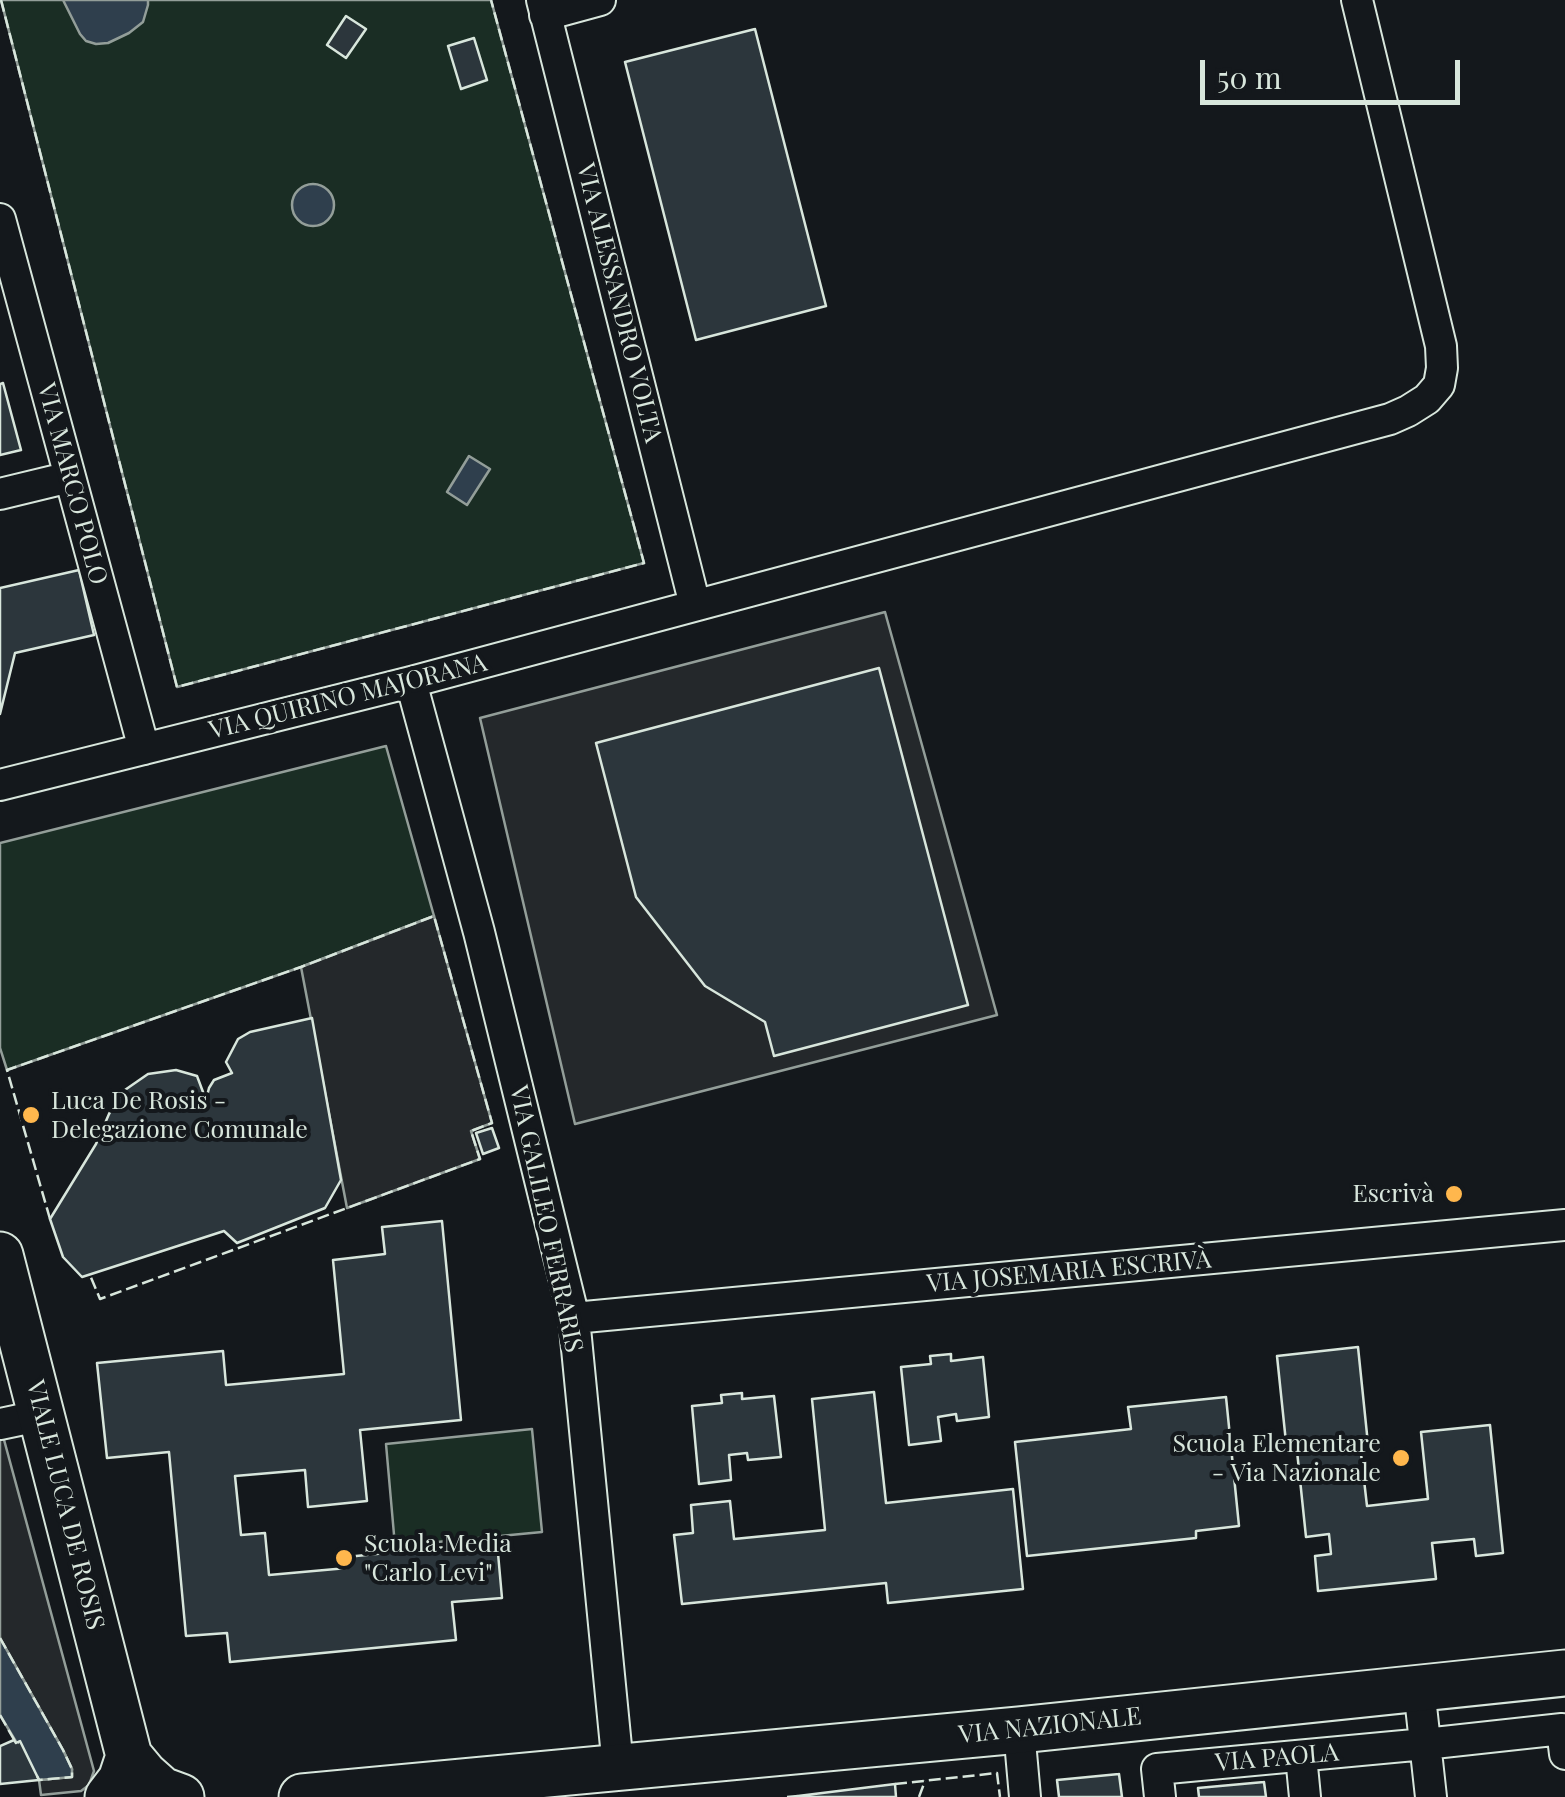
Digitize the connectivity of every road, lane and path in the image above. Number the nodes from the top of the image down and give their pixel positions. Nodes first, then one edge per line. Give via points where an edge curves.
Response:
1 (600, 0) edge
2 (1357, 0) edge
3 (544, 7) edge
4 (0, 219) edge
5 (70, 477) junction
6 (0, 494) edge
7 (696, 605) junction
8 (411, 682) junction
9 (144, 750) junction
10 (0, 785) edge
11 (1565, 1225) edge
12 (0, 1254) edge
13 (574, 1318) junction
14 (22, 1420) edge
15 (1565, 1673) edge
16 (1419, 1688) junction
17 (1019, 1730) junction
18 (1564, 1737) edge
19 (1425, 1744) junction
20 (129, 1756) junction
21 (1301, 1756) junction
22 (618, 1768) junction
23 (522, 1786) edge
24 (471, 1789) edge
25 (108, 1797) edge
26 (182, 1797) edge
27 (302, 1797) edge
28 (1025, 1797) edge
29 (1160, 1797) edge
30 (1305, 1797) edge
31 (1431, 1797) edge

1 - 3 street
2 - 7 street, VIA QUIRINO MAJORANA via 1438,328 1442,368 1439,385 1426,399 1390,418
3 - 7 street, VIA ALESSANDRO VOLTA
4 - 5 street, VIA MARCO POLO
5 - 6 street
5 - 9 street, VIA MARCO POLO
7 - 8 street, VIA QUIRINO MAJORANA
8 - 9 street, VIA QUIRINO MAJORANA
8 - 13 street, VIA GALILEO FERRARIS
9 - 10 street, VIA QUIRINO MAJORANA
11 - 13 street, VIA JOSEMARIA ESCRIVÀ
12 - 14 main road, VIALE LUCA DE ROSIS
13 - 22 street, VIA GALILEO FERRARIS
14 - 20 main road, VIALE LUCA DE ROSIS
15 - 16 main road, VIA NAZIONALE
16 - 17 main road, VIA NAZIONALE
16 - 19 street
17 - 22 main road, VIA NAZIONALE
17 - 28 street
18 - 19 street, VIA PAOLA
19 - 21 street, VIA PAOLA
19 - 31 street
20 - 25 main road
20 - 26 main road via 162,1790
21 - 29 street, VIA PAOLA via 1157,1769
21 - 30 street
22 - 23 main road, VIA NAZIONALE
23 - 24 main road, VIA NAZIONALE
24 - 27 main road

